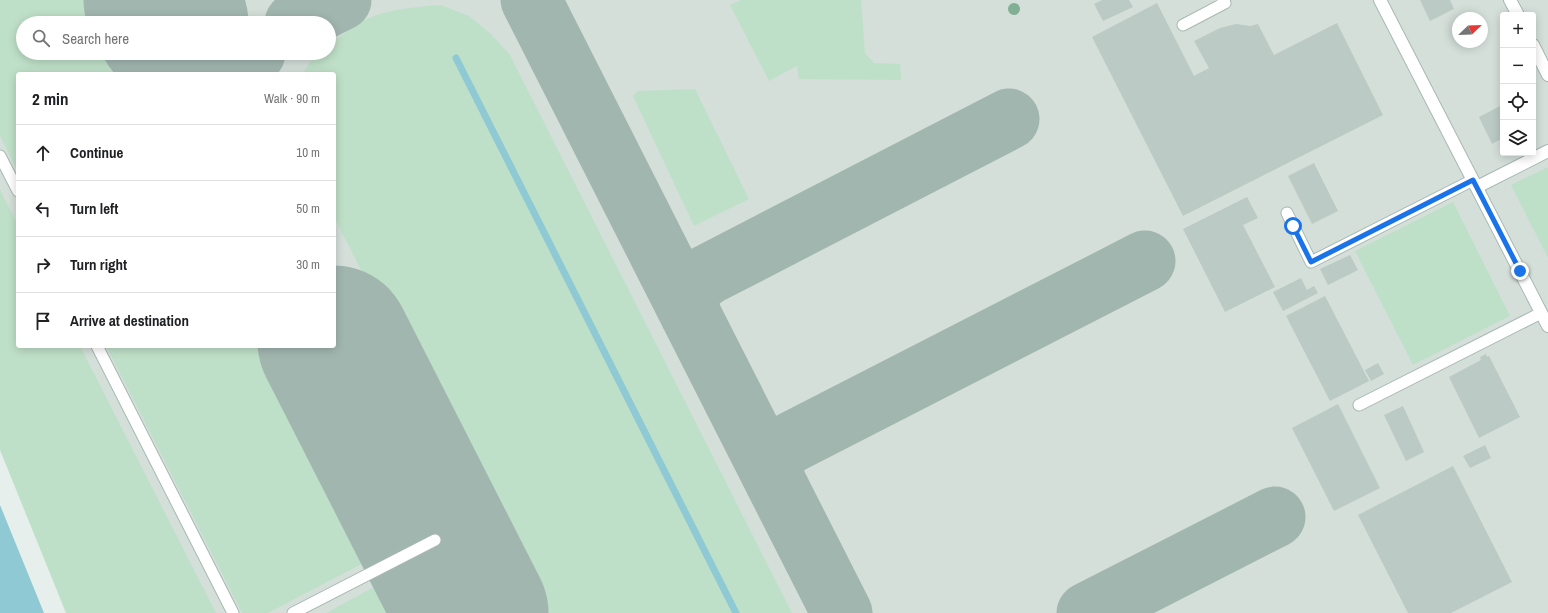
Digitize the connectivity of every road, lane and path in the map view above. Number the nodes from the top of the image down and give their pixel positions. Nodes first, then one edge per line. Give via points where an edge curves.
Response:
1 (1223, 0) edge
2 (1380, 0) edge
3 (1510, 0) edge
4 (1516, 12) edge
5 (1183, 25) dead end
6 (1535, 48) edge
7 (1548, 74) edge
8 (1548, 151) edge
9 (0, 156) edge
10 (1475, 184) junction
11 (16, 187) edge
12 (1287, 214) dead end
13 (1541, 313) junction
14 (1548, 326) edge
15 (98, 348) edge
16 (1359, 405) dead end
17 (435, 540) dead end
18 (233, 613) edge
19 (293, 613) edge

1 - 5 lane via 1225,4
2 - 10 street
3 - 4 street
6 - 7 street
8 - 10 street
9 - 11 lane
10 - 12 lane via 1311,262
10 - 13 street
13 - 14 street
13 - 16 lane
15 - 18 lane
17 - 19 lane

